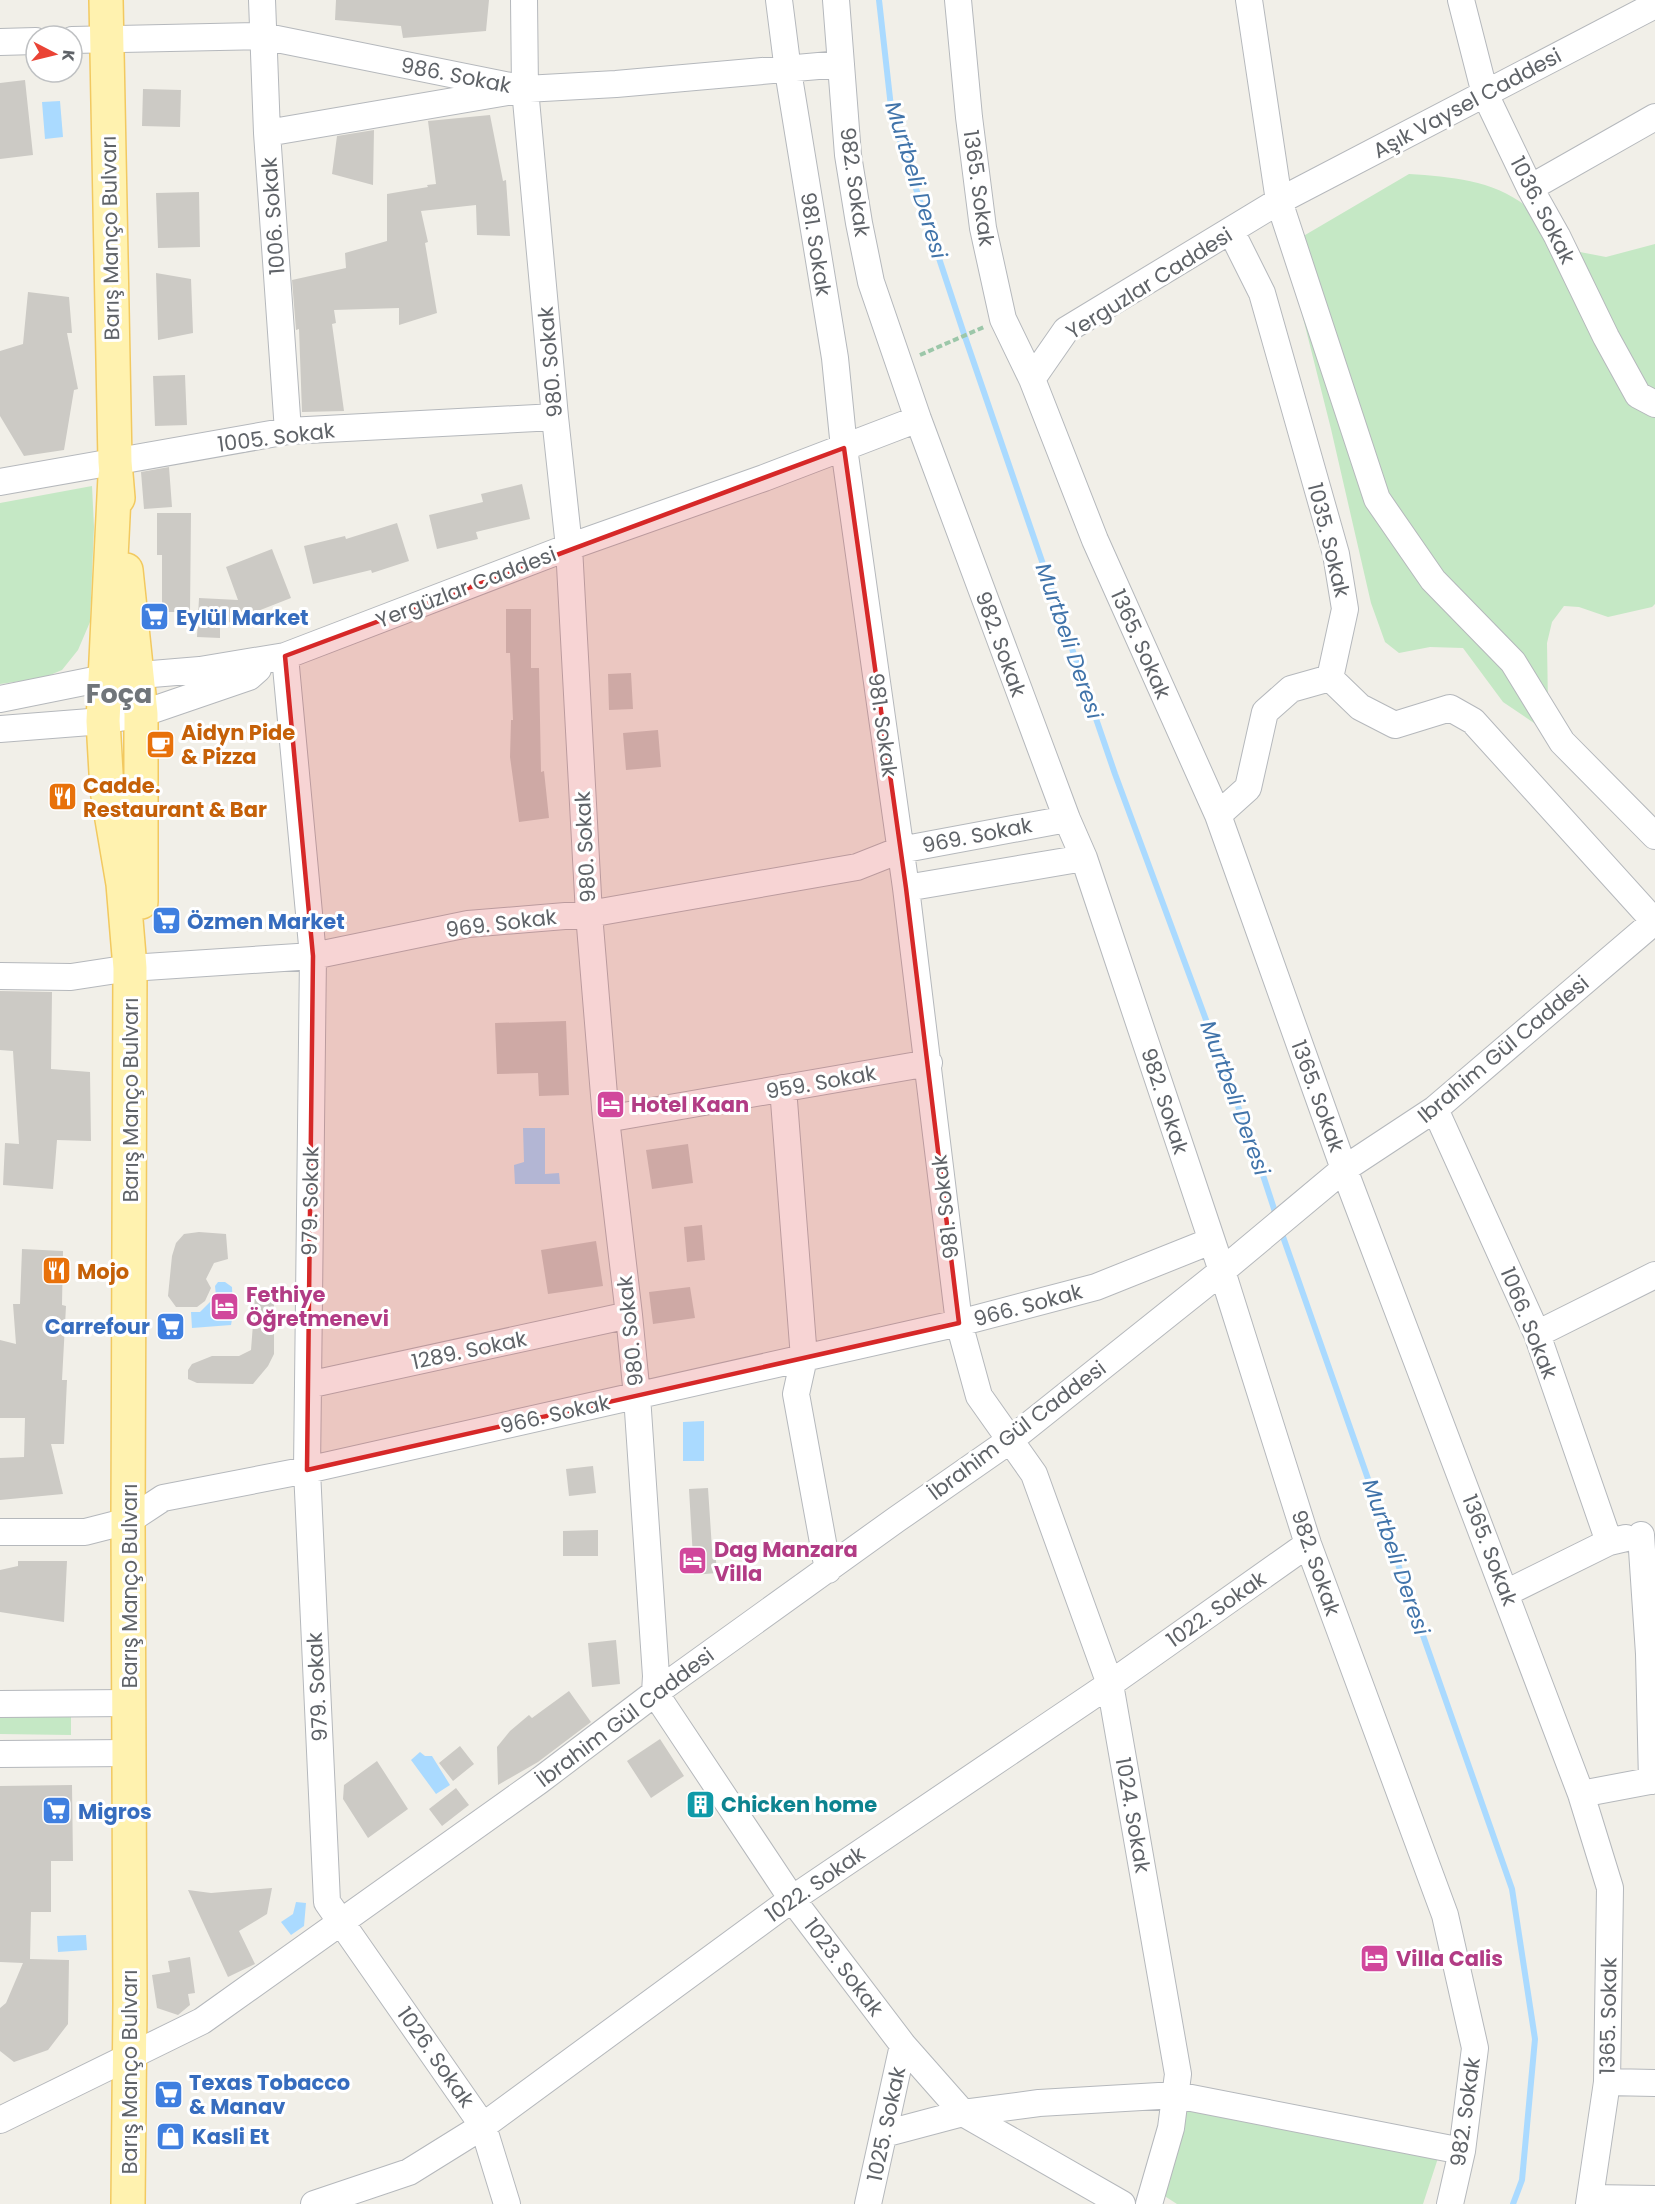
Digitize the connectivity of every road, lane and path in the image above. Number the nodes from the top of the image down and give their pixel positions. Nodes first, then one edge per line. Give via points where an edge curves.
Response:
1 (106, 0) edge
2 (262, 0) edge
3 (524, 0) edge
4 (779, 0) edge
5 (836, 0) edge
6 (958, 0) edge
7 (1249, 0) edge
8 (1461, 0) edge
9 (1655, 6) edge
10 (262, 36) junction
11 (107, 38) junction
12 (84, 39) edge
13 (24, 41) edge
14 (0, 42) edge
15 (842, 64) junction
16 (788, 70) junction
17 (525, 89) junction
18 (1485, 94) junction
19 (1655, 117) edge
20 (267, 134) junction
21 (1530, 188) junction
22 (1279, 201) junction
23 (1231, 231) junction
24 (1003, 319) junction
25 (900, 364) junction
26 (1032, 379) junction
27 (1655, 404) edge
28 (555, 417) junction
29 (918, 419) junction
30 (288, 431) junction
31 (844, 448) junction
32 (115, 469) junction
33 (0, 482) edge
34 (569, 547) junction
35 (279, 657) junction
36 (138, 676) junction
37 (104, 678) junction
38 (1330, 678) junction
39 (0, 699) edge
40 (141, 714) junction
41 (104, 721) junction
42 (0, 729) edge
43 (1218, 815) junction
44 (1066, 819) junction
45 (1655, 836) edge
46 (900, 850) junction
47 (1084, 858) junction
48 (906, 888) junction
49 (589, 914) junction
50 (1655, 922) edge
51 (313, 956) junction
52 (130, 968) junction
53 (0, 976) edge
54 (929, 1063) junction
55 (783, 1088) junction
56 (1435, 1109) junction
57 (606, 1119) junction
58 (1344, 1169) junction
59 (1211, 1241) junction
60 (1222, 1271) junction
61 (1655, 1275) edge
62 (630, 1316) junction
63 (959, 1323) junction
64 (1537, 1334) junction
65 (804, 1358) junction
66 (308, 1385) junction
67 (637, 1396) junction
68 (1009, 1441) junction
69 (308, 1470) junction
70 (128, 1521) junction
71 (0, 1532) edge
72 (1648, 1533) edge
73 (1609, 1542) junction
74 (1308, 1544) junction
75 (828, 1570) junction
76 (1506, 1593) junction
77 (1110, 1684) junction
78 (655, 1693) junction
79 (129, 1703) junction
80 (0, 1704) edge
81 (129, 1753) junction
82 (0, 1754) edge
83 (1654, 1781) edge
84 (1581, 1794) junction
85 (792, 1899) junction
86 (342, 1921) junction
87 (903, 2044) junction
88 (129, 2059) junction
89 (1607, 2082) junction
90 (1655, 2083) edge
91 (1176, 2095) junction
92 (963, 2113) junction
93 (0, 2120) edge
94 (483, 2126) junction
95 (884, 2134) junction
96 (1462, 2151) junction
97 (1655, 2199) edge
98 (1590, 2201) edge
99 (128, 2204) edge
100 (314, 2204) edge
101 (507, 2204) edge
102 (868, 2204) edge
103 (1122, 2204) edge
104 (1149, 2204) edge
105 (1450, 2204) edge

1 - 11 main road, Barış Manço Bulvarı
2 - 10 street, 1006. Sokak
3 - 17 street, 980. Sokak
4 - 16 street, 981. Sokak
5 - 15 street, 982. Sokak
6 - 24 street, 1365. Sokak via 983,228
7 - 22 street
8 - 18 street, 1036. Sokak
9 - 18 street, Aşık Vaysel Caddesi
10 - 11 street, 986. Sokak
10 - 17 street, 986. Sokak
10 - 20 street, 1006. Sokak
11 - 12 street, 986. Sokak
11 - 32 main road, Barış Manço Bulvarı
13 - 14 street
15 - 16 street, 986. Sokak
15 - 25 street, 982. Sokak via 848,155 859,223 871,282
16 - 17 street, 986. Sokak
16 - 31 street, 981. Sokak via 835,358
17 - 20 street
17 - 28 street, 980. Sokak
18 - 21 street, 1036. Sokak
18 - 22 street, Aşık Vaysel Caddesi
19 - 21 street
20 - 30 street, 1006. Sokak
21 - 27 street, 1036. Sokak via 1638,395
22 - 23 street, Yerguzlar Caddesi
22 - 45 street via 1377,499 1433,580 1513,662 1562,742
23 - 26 street, Yerguzlar Caddesi via 1066,330
23 - 38 street, 1035. Sokak via 1262,293 1336,554 1346,609
24 - 25 path
24 - 26 street, 1365. Sokak
25 - 29 street, 982. Sokak
26 - 43 street, 1365. Sokak via 1095,540
28 - 30 street, 1005. Sokak
28 - 34 street, 980. Sokak
29 - 31 street, Yergüzlar Caddesi
29 - 44 street, 982. Sokak
30 - 32 street, 1005. Sokak
31 - 34 street, Yergüzlar Caddesi
31 - 46 street, 981. Sokak
32 - 33 street, 1005. Sokak
32 - 36 main road, Barış Manço Bulvarı
32 - 37 main road, Barış Manço Bulvarı
34 - 35 street, Yergüzlar Caddesi
34 - 49 street, 980. Sokak
35 - 36 street, Yergüzlar Caddesi
35 - 40 street via 249,677
35 - 51 street, 979. Sokak
36 - 37 street, Yergüzlar Caddesi
36 - 40 main road, Barış Manço Bulvarı
37 - 39 street, Yergüzlar Caddesi
37 - 41 main road, Barış Manço Bulvarı
38 - 43 street via 1291,689 1265,712 1248,788
38 - 50 street via 1360,707 1395,725 1450,708 1473,721
40 - 41 street
40 - 52 main road, Barış Manço Bulvarı via 141,928
41 - 42 street
41 - 52 main road, Barış Manço Bulvarı via 107,790 123,884
43 - 58 street, 1365. Sokak
44 - 46 street, 969. Sokak
44 - 47 street, 982. Sokak
46 - 48 street, 981. Sokak
46 - 49 street, 969. Sokak via 857,867
47 - 48 street
47 - 59 street, 982. Sokak
48 - 54 street, 981. Sokak
49 - 51 street, 969. Sokak via 468,924
49 - 57 street, 980. Sokak
50 - 56 street, Ibrahim Gül Caddesi
51 - 52 street, 969. Sokak
51 - 66 street, 979. Sokak
52 - 53 street, 969. Sokak via 71,977
52 - 70 main road, Barış Manço Bulvarı
54 - 55 street, 959. Sokak
54 - 63 street, 981. Sokak
55 - 57 street, 959. Sokak
55 - 65 street
56 - 58 street, Ibrahim Gül Caddesi
56 - 64 street, 1066. Sokak
57 - 62 street, 980. Sokak
58 - 60 street, Ibrahim Gül Caddesi
58 - 76 street, 1365. Sokak
59 - 60 street, 982. Sokak
59 - 63 street, 966. Sokak via 1096,1287
60 - 68 street, İbrahim Gül Caddesi
60 - 74 street, 982. Sokak
61 - 64 street
62 - 66 street, 1289. Sokak
62 - 67 street, 980. Sokak
63 - 65 street, 966. Sokak
63 - 68 street, 981. Sokak via 979,1396
64 - 73 street, 1066. Sokak
65 - 67 street, 966. Sokak
65 - 75 street via 796,1394
66 - 69 street, 979. Sokak
67 - 69 street, 966. Sokak
67 - 78 street, 980. Sokak
68 - 75 street, İbrahim Gül Caddesi
68 - 77 street, 1024. Sokak via 1034,1474
69 - 70 street, 966. Sokak via 163,1497
69 - 86 street, 979. Sokak via 327,1902
70 - 71 street, 966. Sokak via 85,1532
70 - 79 main road, Barış Manço Bulvarı
72 - 73 street
72 - 83 street
73 - 76 street
74 - 77 street, 1022. Sokak
74 - 96 street, 982. Sokak via 1445,1915 1475,2048
75 - 78 street, İbrahim Gül Caddesi
76 - 84 street, 1365. Sokak
77 - 85 street, 1022. Sokak
77 - 91 street, 1024. Sokak via 1178,2074
78 - 85 street, 1023. Sokak
78 - 86 street, İbrahim Gül Caddesi via 539,1782
79 - 80 street
79 - 81 main road, Barış Manço Bulvarı
81 - 82 street
81 - 88 main road, Barış Manço Bulvarı
83 - 84 street
84 - 89 street, 1365. Sokak via 1610,1888
85 - 87 street, 1023. Sokak
85 - 94 street, 1022. Sokak
86 - 88 street, İbrahim Gül Caddesi via 202,2021
86 - 94 street, 1026. Sokak
87 - 92 street, 1023. Sokak
87 - 95 street, 1025. Sokak
88 - 93 street, İbrahim Gül Caddesi
88 - 99 main road, Barış Manço Bulvarı
89 - 90 street
89 - 98 street, 1365. Sokak
91 - 92 street via 1039,2103
91 - 96 street
91 - 104 street, 1024. Sokak via 1172,2128
92 - 95 street
92 - 103 street, 1023. Sokak
94 - 100 street, 1022. Sokak via 409,2172
94 - 101 street, 1026. Sokak
95 - 102 street, 1025. Sokak
96 - 105 street, 982. Sokak
97 - 98 street

